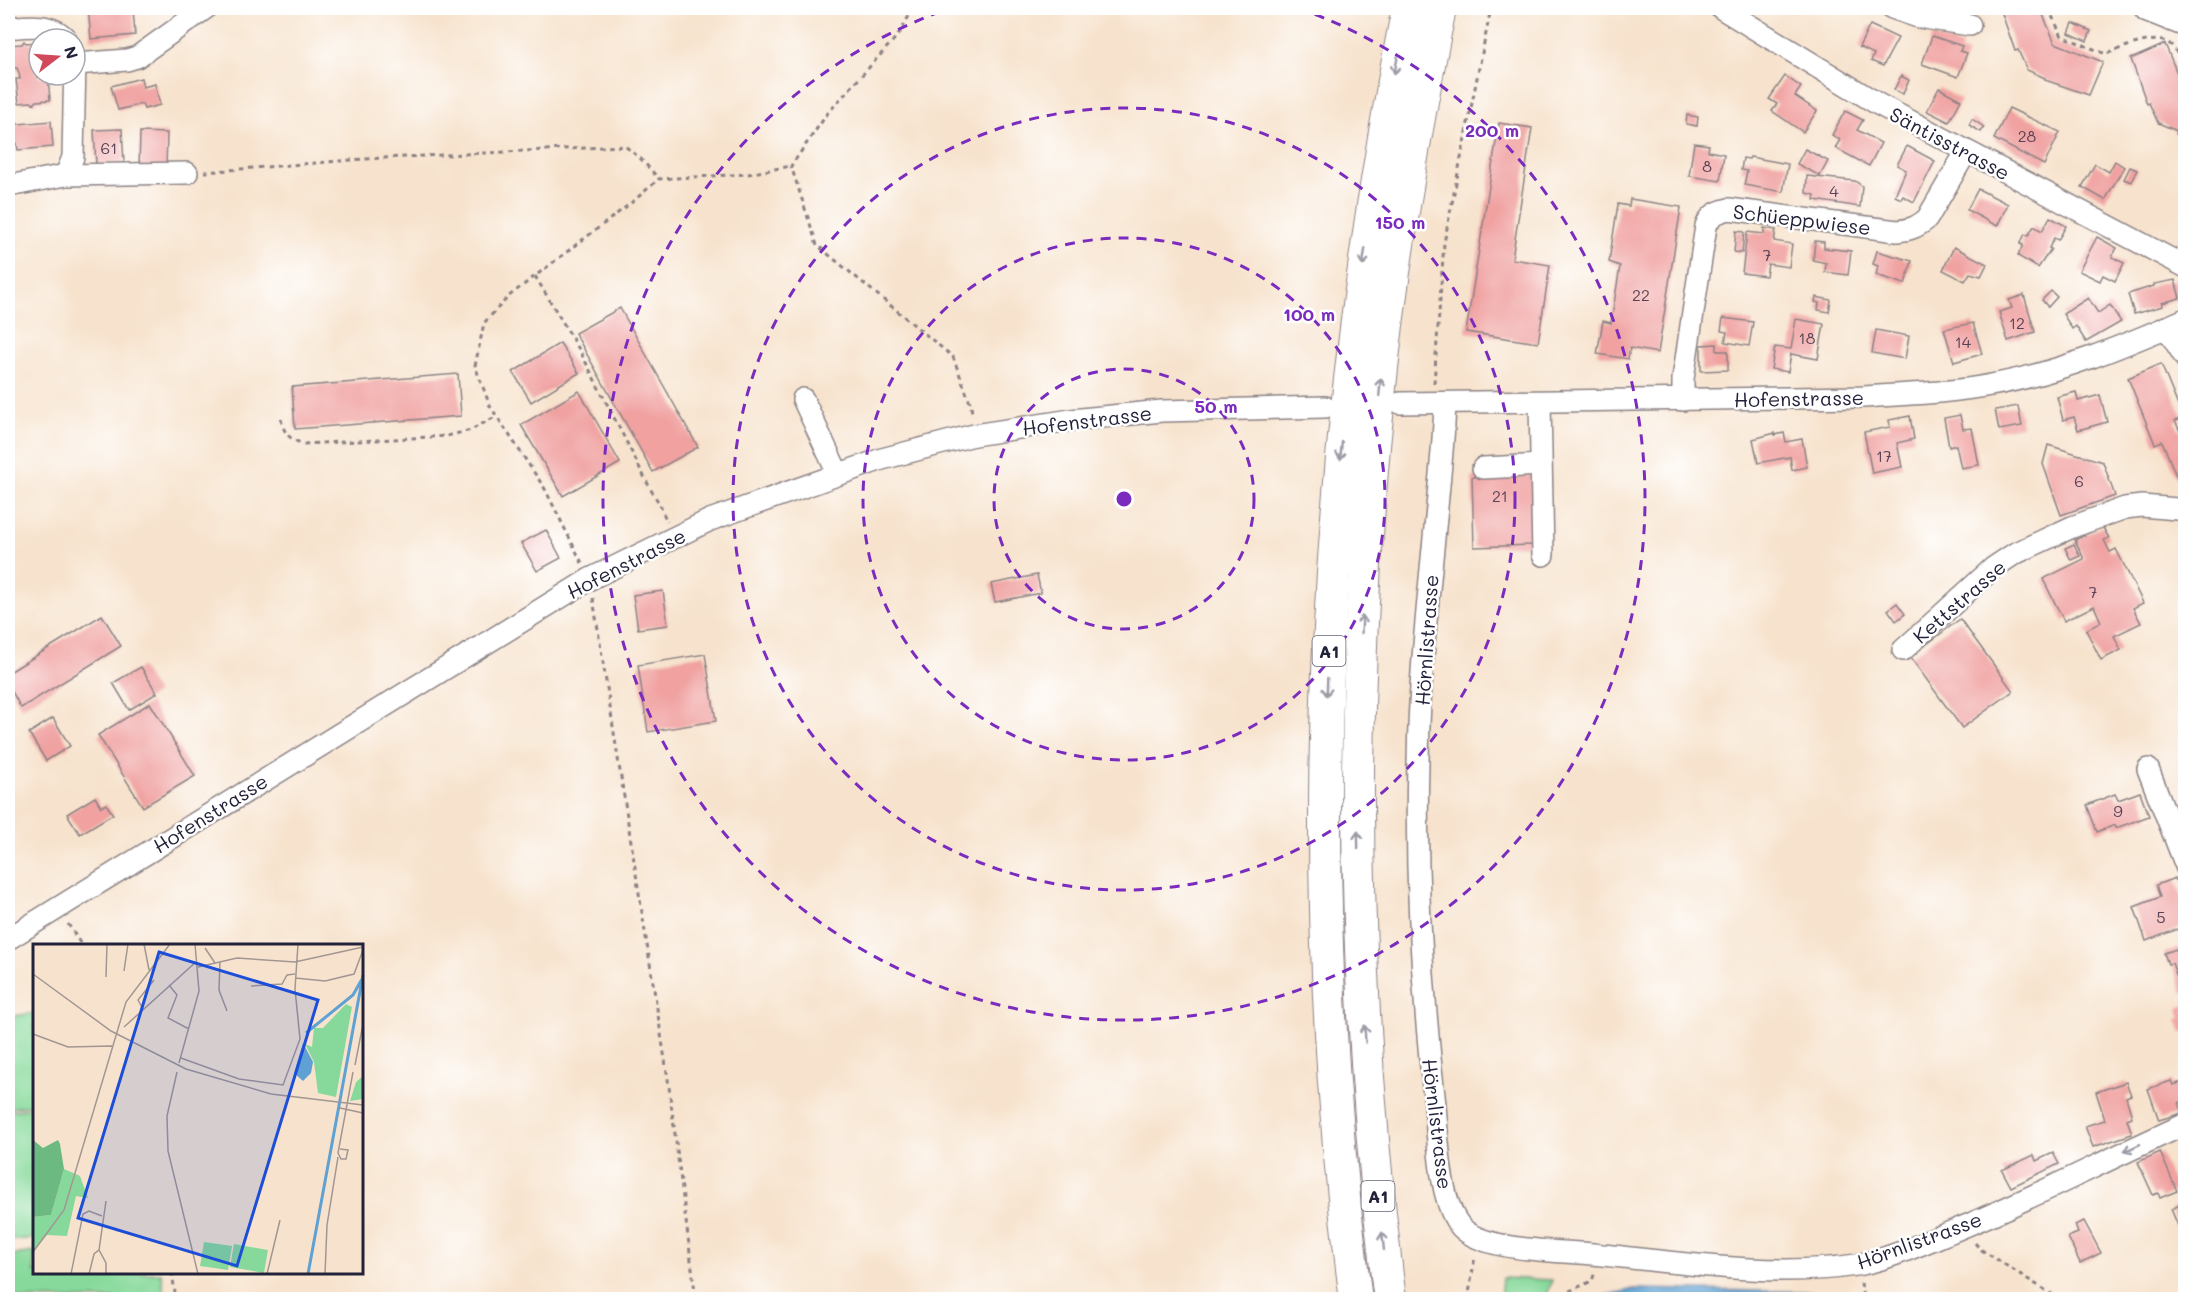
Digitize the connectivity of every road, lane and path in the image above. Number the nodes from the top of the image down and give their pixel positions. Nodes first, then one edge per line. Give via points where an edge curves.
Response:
1 (206, 8) edge
2 (913, 8) edge
3 (1408, 8) edge
4 (1440, 8) edge
5 (1491, 8) edge
6 (1723, 8) edge
7 (1892, 8) edge
8 (2048, 8) edge
9 (2148, 8) edge
10 (2186, 23) edge
11 (1970, 25) dead end
12 (45, 27) edge
13 (8, 28) edge
14 (87, 61) edge
15 (2186, 73) edge
16 (75, 87) edge
17 (1966, 152) junction
18 (791, 166) junction
19 (187, 173) joint
20 (66, 175) junction
21 (659, 179) junction
22 (8, 186) edge
23 (2186, 267) edge
24 (535, 276) junction
25 (2186, 319) edge
26 (2166, 327) junction
27 (2186, 359) edge
28 (803, 399) dead end
29 (1683, 400) junction
30 (1540, 402) junction
31 (1400, 403) dead end
32 (1439, 403) junction
33 (1325, 407) dead end
34 (497, 416) junction
35 (281, 418) dead end
36 (974, 435) junction
37 (1541, 465) junction
38 (1483, 468) dead end
39 (838, 474) junction
40 (2186, 507) edge
41 (676, 537) junction
42 (1543, 555) dead end
43 (590, 579) junction
44 (1903, 650) dead end
45 (2148, 769) dead end
46 (2186, 866) edge
47 (59, 908) junction
48 (8, 939) edge
49 (81, 944) edge
50 (2186, 1124) edge
51 (1967, 1226) junction
52 (1477, 1239) junction
53 (1601, 1255) junction
54 (172, 1274) edge
55 (1285, 1298) edge
56 (176, 1299) edge
57 (696, 1299) edge
58 (1276, 1299) edge
59 (1356, 1299) edge
60 (1390, 1299) edge
61 (1468, 1299) edge
62 (1554, 1299) edge
63 (2061, 1299) edge

1 - 14 street via 137,57
2 - 18 path via 900,33 827,114
3 -> 59 highway, A1 via 1377,170 1350,364 1329,625 1327,939 1337,1108
60 -> 4 highway, A1 via 1375,1172 1364,1017 1358,793 1362,622 1382,367 1408,182
5 - 32 path via 1444,243 1435,342
6 - 17 street, Säntisstrasse via 1878,104
7 - 11 street via 1918,18
8 - 15 path via 2062,36 2106,54 2138,42 2168,43
9 - 10 main road
12 - 13 street
16 - 20 street via 73,157
17 - 23 street, Säntisstrasse
17 - 29 street, Schüeppwiese via 1927,219 1907,230 1729,209 1710,216
18 - 21 path via 748,174
18 - 36 path via 817,244 953,357 972,405
19 - 20 street
19 - 21 path via 364,159 625,146
20 - 22 street
21 - 24 path
24 - 34 path via 484,323 475,366
24 - 41 path via 580,351
25 - 26 street, Hofenstrasse
26 - 27 street
26 - 29 street, Hofenstrasse via 2045,373 1990,386 1863,397
28 - 39 street
29 - 30 street, Hofenstrasse
30 - 32 street, Hofenstrasse
30 - 37 street
31 - 32 street, Hofenstrasse
32 - 52 street, Hörnlistrasse via 1418,761 1418,897 1426,1025 1447,1202 1462,1228
33 - 36 street, Hofenstrasse via 1162,411
34 - 35 path via 471,430 447,436 304,444 291,440 283,431
34 - 43 path via 545,489
36 - 39 street, Hofenstrasse
37 - 38 street
37 - 42 street
39 - 41 street, Hofenstrasse via 710,520
40 - 44 street, Kettstrasse via 2125,508 2014,554 1993,568
41 - 43 street, Hofenstrasse
43 - 47 street, Hofenstrasse
43 - 57 path via 668,1079
45 - 46 street
47 - 48 street, Hofenstrasse
47 - 49 path
50 -> 51 street, Hörnlistrasse
51 - 53 street, Hörnlistrasse via 1859,1265 1795,1270
51 - 63 path via 1980,1249
52 - 53 street, Hörnlistrasse via 1499,1245
52 - 61 path
53 - 62 path via 1592,1281
54 - 56 path
55 - 58 path

